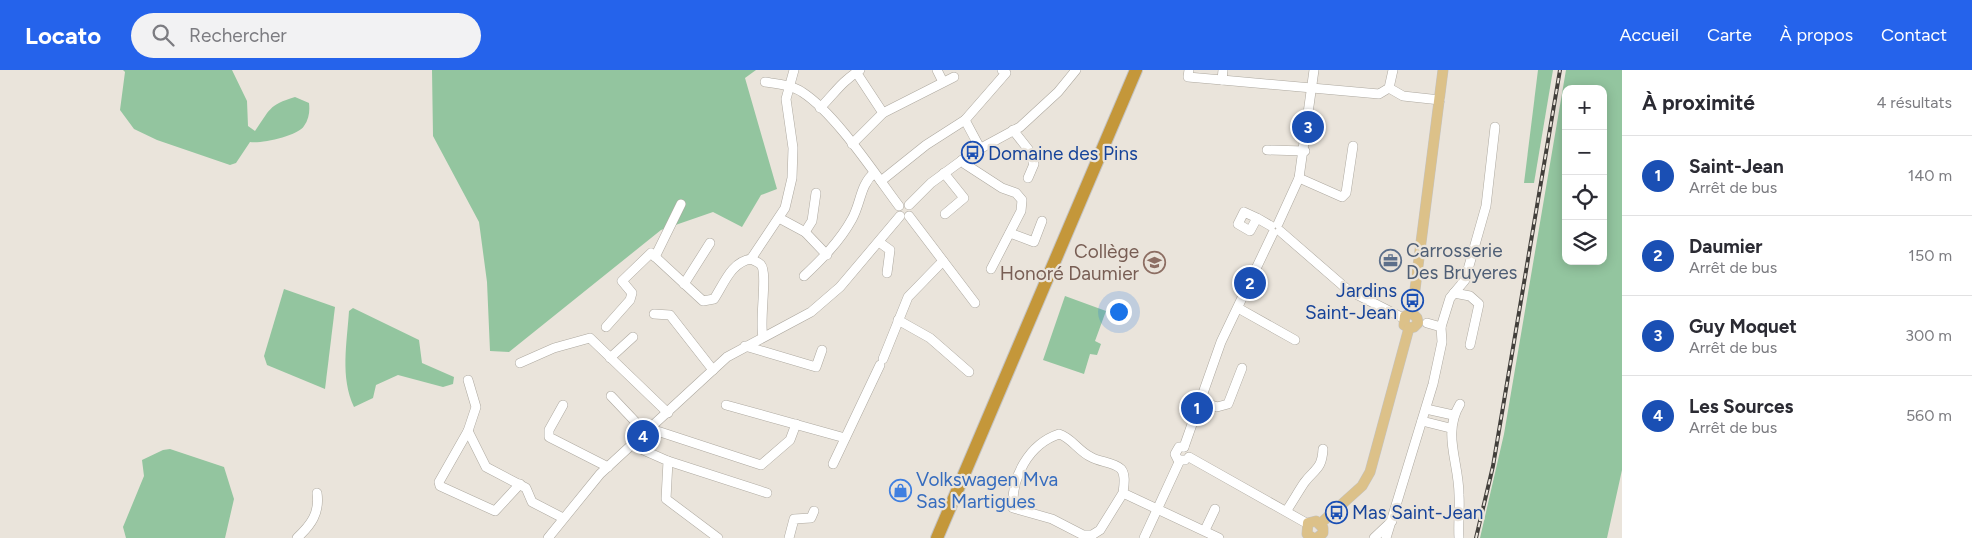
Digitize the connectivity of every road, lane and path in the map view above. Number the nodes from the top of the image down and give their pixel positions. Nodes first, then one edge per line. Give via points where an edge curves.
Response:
1 (794, 70) edge
2 (937, 70) edge
3 (1002, 70) edge
4 (1076, 70) edge
5 (1127, 70) edge
6 (1136, 70) edge
7 (1188, 70) edge
8 (1223, 70) edge
9 (1314, 70) edge
10 (1393, 70) edge
11 (1443, 70) edge
12 (858, 71) edge
13 (954, 76) dead end
14 (1222, 80) junction
15 (766, 82) dead end
16 (943, 82) junction
17 (790, 86) junction
18 (1312, 88) junction
19 (1389, 88) junction
20 (1440, 100) junction
21 (820, 108) junction
22 (883, 113) junction
23 (965, 120) junction
24 (1495, 127) dead end
25 (1013, 130) junction
26 (852, 144) junction
27 (1353, 146) dead end
28 (980, 148) junction
29 (1266, 150) dead end
30 (1305, 151) junction
31 (962, 160) junction
32 (874, 173) junction
33 (944, 173) junction
34 (1028, 178) dead end
35 (1300, 178) junction
36 (880, 182) junction
37 (816, 193) dead end
38 (681, 204) dead end
39 (904, 206) junction
40 (945, 214) dead end
41 (904, 216) junction
42 (779, 218) junction
43 (1256, 218) dead end
44 (1042, 221) dead end
45 (1275, 229) junction
46 (804, 232) junction
47 (1010, 233) junction
48 (879, 242) junction
49 (710, 243) dead end
50 (653, 255) junction
51 (827, 255) junction
52 (751, 259) junction
53 (943, 262) junction
54 (991, 269) dead end
55 (887, 273) dead end
56 (804, 276) dead end
57 (684, 284) junction
58 (1454, 293) junction
59 (975, 303) dead end
60 (1238, 308) junction
61 (654, 314) dead end
62 (898, 320) junction
63 (1414, 321) junction
64 (606, 327) dead end
65 (1441, 327) junction
66 (763, 336) junction
67 (633, 337) dead end
68 (1295, 340) dead end
69 (1470, 345) dead end
70 (745, 346) junction
71 (822, 350) dead end
72 (610, 358) junction
73 (520, 363) dead end
74 (1242, 368) dead end
75 (712, 370) junction
76 (969, 372) dead end
77 (468, 380) dead end
78 (612, 396) dead end
79 (1200, 401) junction
80 (1460, 404) dead end
81 (563, 405) dead end
82 (726, 405) dead end
83 (1426, 409) junction
84 (668, 413) junction
85 (1453, 415) junction
86 (1422, 421) junction
87 (796, 424) junction
88 (1450, 428) junction
89 (648, 431) junction
90 (468, 432) junction
91 (845, 438) junction
92 (636, 442) junction
93 (1323, 449) dead end
94 (1184, 458) junction
95 (668, 461) junction
96 (834, 464) dead end
97 (608, 467) junction
98 (520, 484) junction
99 (317, 493) dead end
100 (767, 493) dead end
101 (1123, 493) junction
102 (1157, 507) junction
103 (1215, 509) dead end
104 (1287, 510) junction
105 (814, 511) dead end
106 (563, 518) junction
107 (1392, 520) junction
108 (1321, 523) junction
109 (1308, 524) junction
110 (1205, 530) junction
111 (1311, 537) edge
112 (297, 538) edge
113 (548, 538) edge
114 (718, 538) edge
115 (789, 538) edge
116 (930, 538) edge
117 (937, 538) edge
118 (1144, 538) edge
119 (1219, 538) edge
120 (1374, 538) edge
121 (1386, 538) edge
122 (1459, 538) edge

1 - 17 street
2 - 16 street
3 - 23 street via 1006,73
4 - 25 street via 1058,92
5 - 116 highway
6 - 117 highway
7 - 14 street via 1188,77
8 - 14 street
9 - 18 street
10 - 19 street
11 - 20 main road
12 - 21 street via 837,87 835,94
12 - 22 street
13 - 16 street
14 - 18 street
15 - 17 street
16 - 22 street
17 - 21 street
17 - 42 street via 786,99 793,148 792,178 785,208
18 - 19 street via 1377,94
18 - 30 street
19 - 20 street via 1403,96
20 - 63 main road
21 - 26 street
22 - 26 street
23 - 28 street
23 - 36 street via 926,145
24 - 58 street via 1486,206 1465,280
25 - 28 street
25 - 34 street via 1028,149 1034,164
26 - 32 street
27 - 35 street via 1346,193 1342,197
28 - 31 street
29 - 30 street
30 - 35 street
31 - 33 street
31 - 47 street via 1022,200 1021,212
32 - 36 street
32 - 51 street via 862,190 853,217
33 - 39 street
33 - 40 street via 964,198
35 - 45 street
36 - 39 street
37 - 46 street via 812,221
38 - 50 street
39 - 41 street via 898,210
41 - 48 street
41 - 53 street
42 - 46 street
42 - 52 street
43 - 45 street
44 - 47 street via 1034,242
45 - 60 street
45 - 63 street via 1348,290
46 - 51 street
47 - 54 street
48 - 55 street via 890,250
48 - 66 street via 840,287 811,312
49 - 57 street
50 - 57 street
50 - 64 street via 622,281 632,293 630,300
51 - 56 street
52 - 57 street via 732,270 710,302 698,298
52 - 66 street via 762,266 764,275
53 - 59 street
53 - 62 street via 908,297
58 - 65 street
58 - 69 street via 1470,296 1479,304
60 - 68 street
60 - 79 street via 1221,342
61 - 75 street via 670,315
62 - 76 street via 930,338
62 - 91 street
63 - 65 street
63 - 108 main road via 1370,472 1362,486
65 - 83 street via 1442,342
66 - 70 street
67 - 72 street
70 - 71 street via 816,367
70 - 75 street
72 - 73 street via 590,338 554,348
72 - 84 street
74 - 79 street via 1228,404 1217,407
75 - 84 street
77 - 90 street via 476,407
78 - 89 street
79 - 94 street via 1184,447 1189,450
80 - 85 street
81 - 97 street via 549,430 549,437
82 - 87 street
83 - 85 street
83 - 86 street
84 - 89 street
85 - 88 street
86 - 88 street
86 - 107 street
87 - 89 street via 790,440 761,465
87 - 91 street
88 - 122 street via 1459,494
89 - 92 street
90 - 98 street via 486,467
90 - 98 street via 439,482 440,486 496,511
91 - 96 street
92 - 95 street via 643,450
92 - 97 street
93 - 104 street via 1323,458 1315,473 1306,480
94 - 102 street
94 - 104 street
95 - 100 street
95 - 114 street via 666,499
97 - 106 street
98 - 106 street via 526,488 532,502
99 - 112 street via 319,502 312,524
101 - 101 street via 1100,530 1092,535 1083,535 1052,519 1013,508 1018,476 1025,460 1032,450 1059,434 1066,436 1088,456 1119,467 1124,483
101 - 102 street
102 - 110 street
102 - 118 street
103 - 110 street
104 - 109 street
105 - 115 street via 811,518 794,519
106 - 113 street
107 - 120 street
107 - 121 street
108 - 109 main road via 1313,521
108 - 111 main road via 1324,531
109 - 111 main road via 1306,531
110 - 119 street

